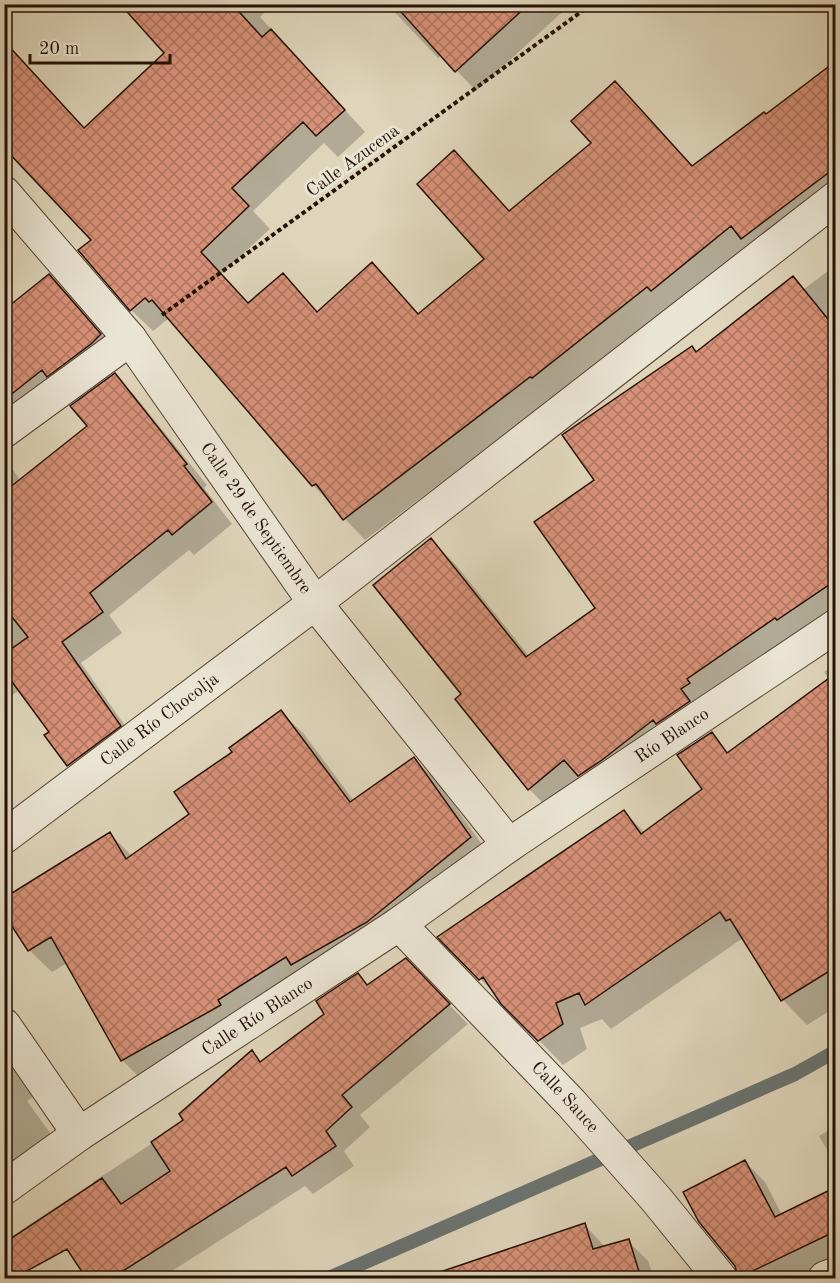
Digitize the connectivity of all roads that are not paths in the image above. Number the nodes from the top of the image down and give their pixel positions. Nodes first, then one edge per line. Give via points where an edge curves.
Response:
1 (4, 194) edge
2 (836, 198) edge
3 (130, 339) junction
4 (4, 430) edge
5 (315, 603) junction
6 (836, 626) edge
7 (4, 837) edge
8 (509, 846) junction
9 (399, 924) junction
10 (4, 1025) edge
11 (79, 1134) junction
12 (4, 1188) edge
13 (836, 1274) edge
14 (720, 1278) edge
15 (825, 1278) edge

1 - 3 street, Calle 29 de Septiembre
2 - 5 street, Calle Río Chocolja
3 - 4 street
3 - 5 street, Calle 29 de Septiembre
5 - 7 street, Calle Río Chocolja
5 - 8 street, Calle 29 de Septiembre
6 - 8 street, Río Blanco
8 - 9 street, Calle Río Blanco
9 - 11 street, Calle Río Blanco
9 - 14 street, Calle Sauce via 571,1103 656,1198
10 - 11 street
11 - 12 street, Calle Río Blanco
13 - 15 street

